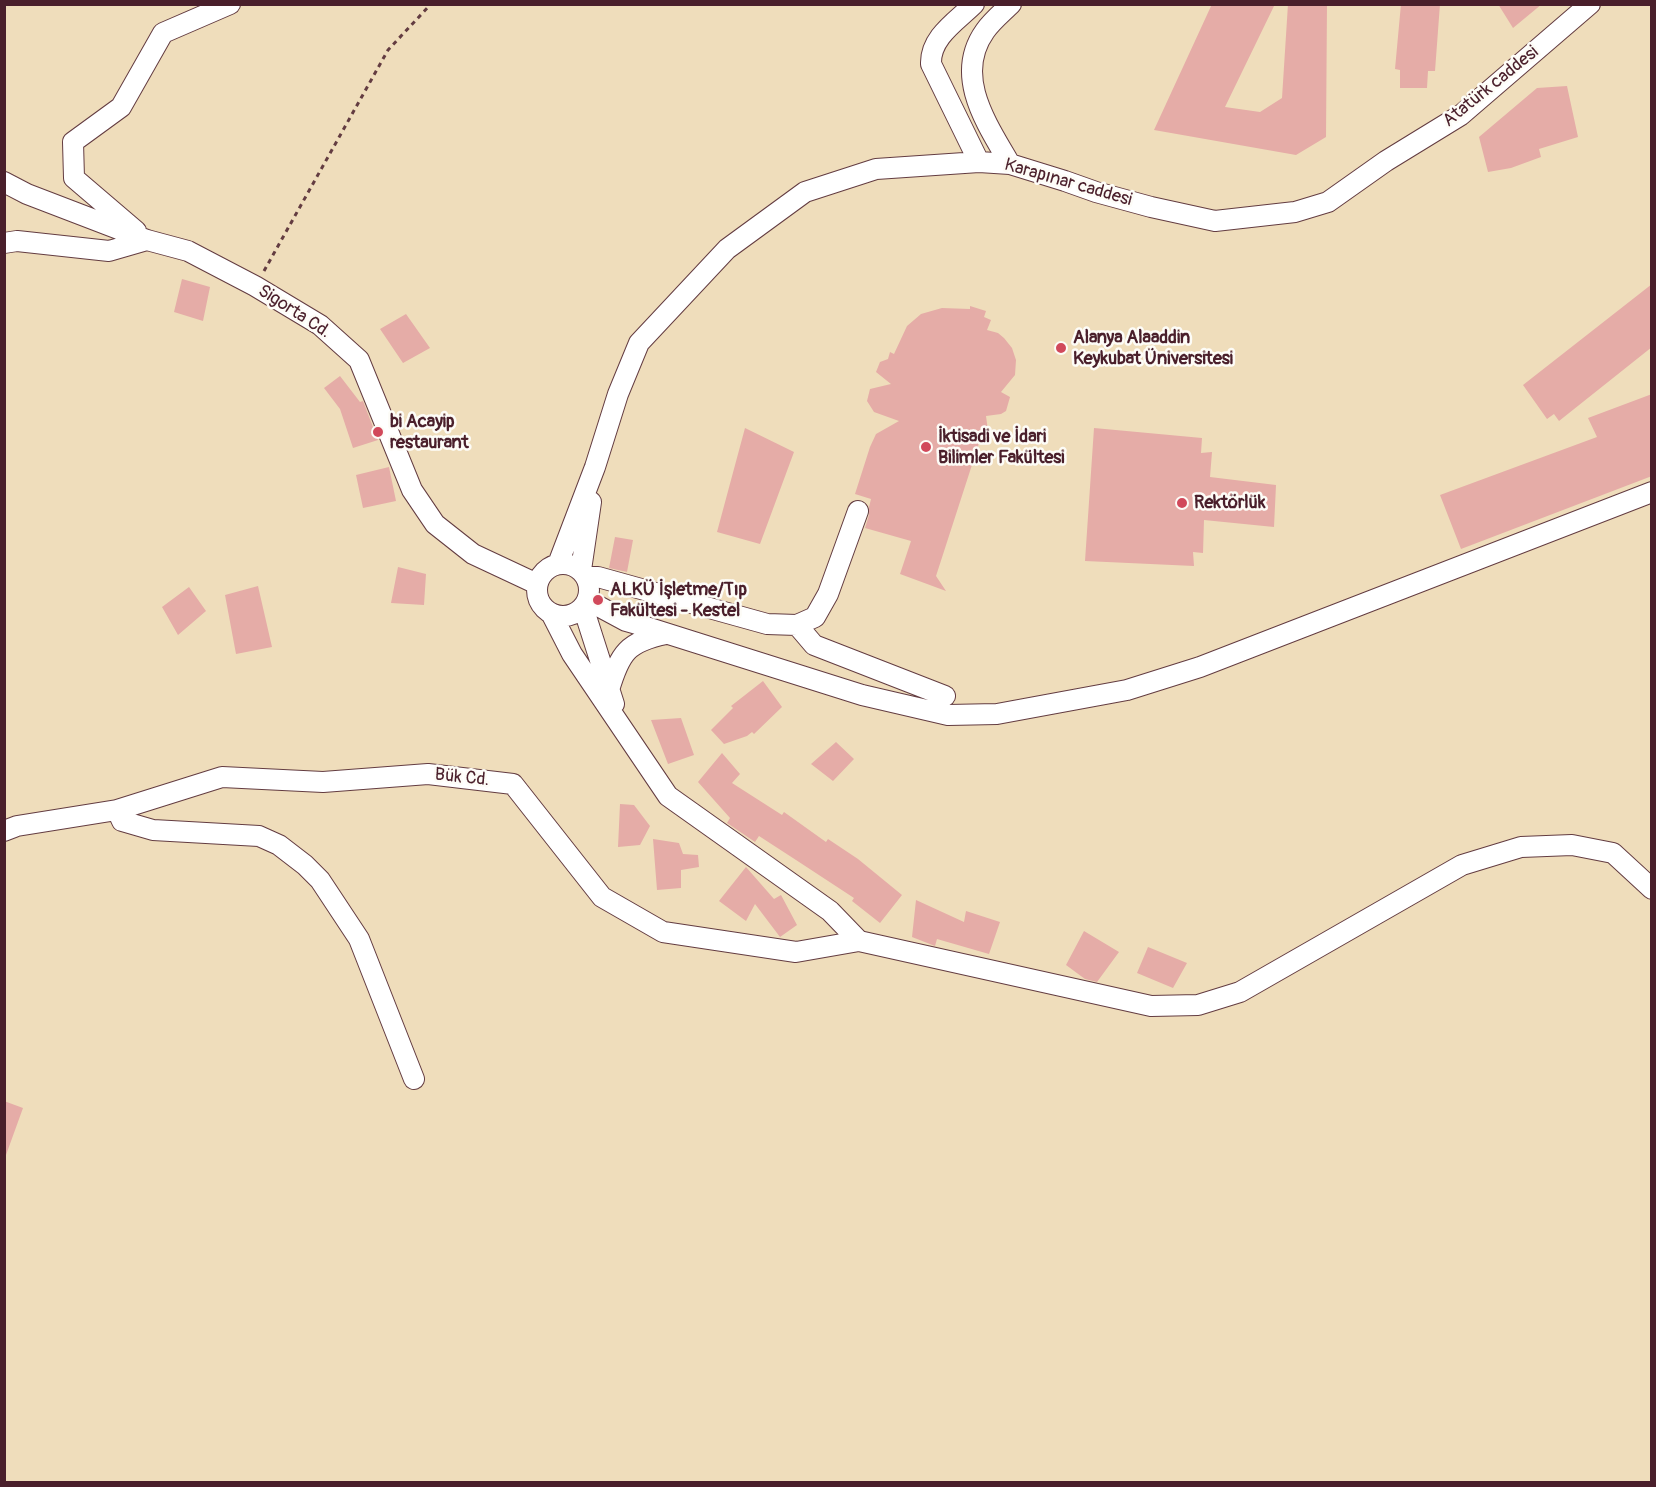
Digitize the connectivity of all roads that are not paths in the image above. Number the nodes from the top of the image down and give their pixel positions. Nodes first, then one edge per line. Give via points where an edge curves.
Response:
1 (230, 4) edge
2 (974, 4) edge
3 (1011, 4) edge
4 (1590, 4) edge
5 (1386, 161) joint
6 (979, 162) junction
7 (1010, 164) junction
8 (4, 182) edge
9 (147, 240) junction
10 (4, 243) edge
11 (596, 467) junction
12 (1652, 492) edge
13 (858, 511) dead end
14 (558, 564) junction
15 (537, 584) junction
16 (585, 589) junction
17 (551, 613) junction
18 (796, 626) junction
19 (666, 634) junction
20 (609, 690) junction
21 (945, 696) dead end
22 (623, 730) junction
23 (117, 810) junction
24 (4, 831) edge
25 (1652, 889) edge
26 (859, 941) junction
27 (414, 1079) dead end

1 - 9 street via 163,33 121,107 73,142 74,178
2 - 6 street via 936,42 931,64
3 - 7 street via 985,30 975,49 973,74 983,119
4 - 5 street, Atatürk caddesi via 1461,115
5 - 7 street, Karapınar caddesi via 1328,202 1295,212 1215,221 1096,192
6 - 7 street, Karapınar caddesi
6 - 11 street, Karapınar caddesi via 876,169 805,192 727,249 639,343 618,394
8 - 9 street, Sigorta Cd.
9 - 10 street via 109,252
9 - 15 street, Sigorta Cd. via 188,251 320,325 359,360 412,490 435,524 473,554
11 - 14 street, Karapınar caddesi
11 - 16 street, Karapınar caddesi
12 - 19 street via 1200,667 1126,690 997,714 948,715 861,695
13 - 18 street via 828,594 815,618
14 - 15 street via 544,570
14 - 16 street via 570,565
15 - 17 street via 538,601
16 - 17 street via 576,613
16 - 18 street via 598,577 766,624
16 - 19 street via 613,614
16 - 20 street
17 - 22 street via 572,654
18 - 21 street via 814,645
19 - 20 street via 646,638 628,650 617,665
20 - 22 street
22 - 26 street via 668,796 830,911
23 - 24 street, Bük Cd.
23 - 26 street, Bük Cd. via 222,777 323,782 428,774 513,784 602,897 663,932 796,952
23 - 27 street via 122,821 153,830 259,836 279,845 305,865 320,880 359,939
25 - 26 street via 1613,853 1572,844 1521,847 1462,865 1240,992 1198,1005 1151,1006

